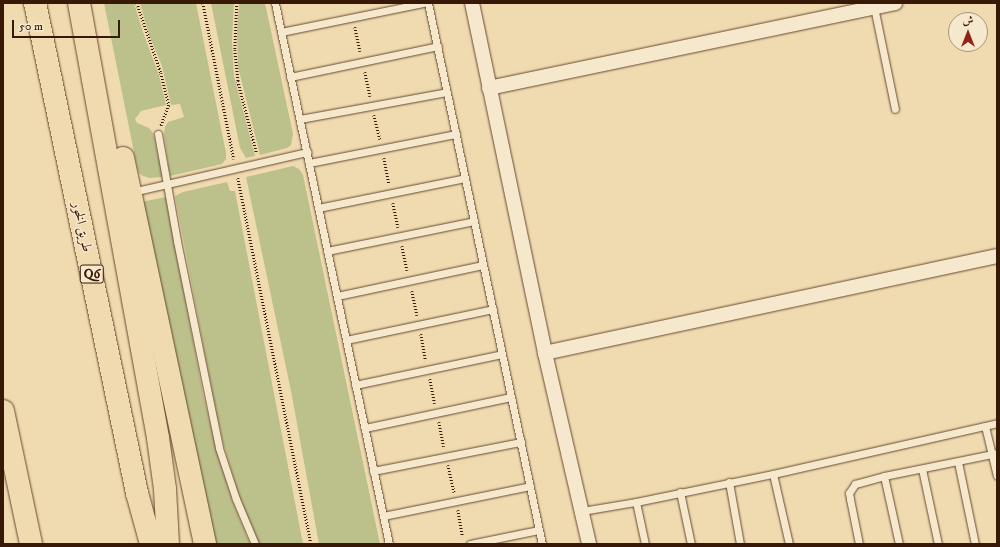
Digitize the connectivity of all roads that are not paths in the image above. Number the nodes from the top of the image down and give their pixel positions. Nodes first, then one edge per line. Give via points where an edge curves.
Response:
1 (35, 3) edge
2 (79, 3) edge
3 (275, 3) edge
4 (424, 3) edge
5 (428, 3) edge
6 (472, 3) edge
7 (895, 3) edge
8 (874, 7) junction
9 (281, 32) junction
10 (438, 46) junction
11 (290, 78) junction
12 (489, 88) junction
13 (447, 92) junction
14 (99, 108) junction
15 (895, 109) dead end
16 (300, 119) junction
17 (158, 134) road end
18 (456, 134) junction
19 (307, 152) junction
20 (309, 163) junction
21 (465, 178) junction
22 (168, 185) junction
23 (130, 193) junction
24 (318, 208) junction
25 (474, 221) junction
26 (327, 251) junction
27 (997, 256) edge
28 (484, 265) junction
29 (337, 296) junction
30 (493, 309) junction
31 (346, 340) junction
32 (545, 353) junction
33 (502, 354) junction
34 (355, 385) junction
35 (511, 397) junction
36 (3, 411) edge
37 (997, 424) edge
38 (985, 426) junction
39 (365, 428) junction
40 (521, 442) junction
41 (995, 454) edge
42 (958, 462) junction
43 (922, 469) junction
44 (374, 471) junction
45 (773, 474) junction
46 (884, 476) junction
47 (997, 476) edge
48 (729, 482) junction
49 (530, 486) junction
50 (680, 492) junction
51 (636, 502) junction
52 (582, 511) junction
53 (383, 516) junction
54 (539, 530) junction
55 (586, 541) edge
56 (31, 544) edge
57 (151, 544) edge
58 (168, 544) edge
59 (206, 544) edge
60 (255, 544) edge
61 (389, 544) edge
62 (470, 544) edge
63 (542, 544) edge
64 (645, 544) edge
65 (691, 544) edge
66 (740, 544) edge
67 (789, 544) edge
68 (859, 544) edge
69 (899, 544) edge
70 (938, 544) edge
71 (975, 544) edge

1 - 57 highway, طريق الخور / Q6 via 137,493
2 - 14 highway
3 - 9 lane
4 - 9 lane
5 - 10 lane
6 - 12 street
7 - 8 street
8 - 12 street
8 - 15 lane
9 - 11 lane
10 - 11 lane
10 - 13 lane
11 - 16 lane
12 - 32 street
13 - 16 lane
13 - 18 lane
14 - 23 highway via 112,130 122,156
14 - 58 highway via 158,438 165,489
16 - 19 lane
17 - 22 lane
18 - 20 lane
18 - 21 lane
19 - 20 lane
19 - 22 lane
20 - 24 lane
21 - 24 lane
21 - 25 lane
22 - 23 lane
22 - 60 lane via 219,448
23 - 59 highway
24 - 26 lane
25 - 26 lane
25 - 28 lane
26 - 29 lane
27 - 32 street
28 - 29 lane
28 - 30 lane
29 - 31 lane
30 - 31 lane
30 - 33 lane
31 - 34 lane
32 - 52 street
33 - 34 lane
33 - 35 lane
34 - 39 lane
35 - 39 lane
35 - 40 lane
36 - 56 highway
37 - 38 lane
38 - 41 lane
38 - 45 lane
39 - 44 lane
40 - 44 lane
40 - 49 lane
41 - 42 lane
41 - 47 lane
42 - 43 lane
42 - 71 lane
43 - 46 lane
43 - 70 lane
44 - 53 lane
45 - 48 lane
45 - 67 lane
46 - 68 lane via 861,481 851,488 850,499
46 - 69 lane
48 - 50 lane
48 - 66 lane
49 - 53 lane
49 - 54 lane
50 - 51 lane
50 - 65 lane
51 - 52 lane
51 - 64 lane
52 - 55 street
53 - 61 lane
54 - 62 lane
54 - 63 lane

